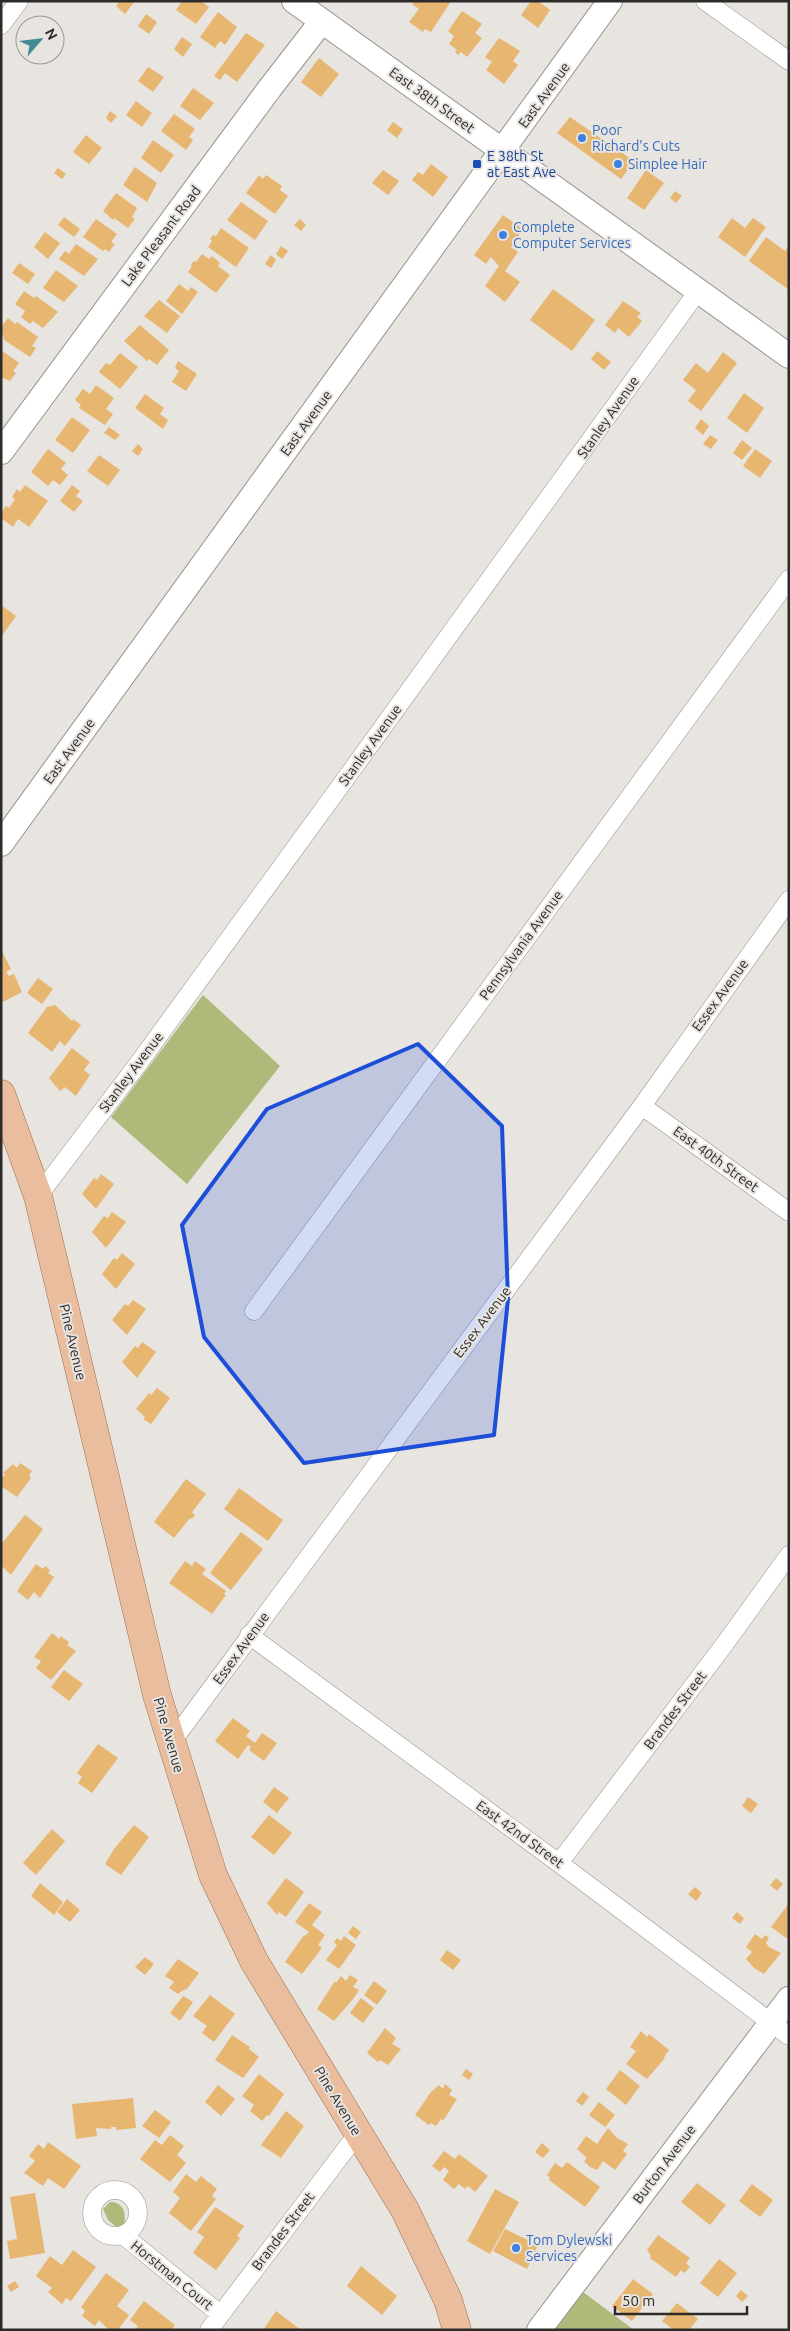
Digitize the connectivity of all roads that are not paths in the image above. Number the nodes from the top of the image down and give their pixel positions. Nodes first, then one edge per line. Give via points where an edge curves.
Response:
1 (19, 1) edge
2 (294, 1) edge
3 (610, 1) edge
4 (705, 1) edge
5 (322, 21) junction
6 (1, 25) edge
7 (789, 61) edge
8 (503, 152) junction
9 (698, 291) junction
10 (789, 356) edge
11 (1, 452) edge
12 (789, 579) edge
13 (1, 844) edge
14 (789, 900) edge
15 (1, 1094) edge
16 (642, 1106) junction
17 (38, 1196) junction
18 (789, 1212) edge
19 (254, 1311) dead end
20 (789, 1554) edge
21 (250, 1635) junction
22 (171, 1743) junction
23 (559, 1863) junction
24 (789, 1999) edge
25 (780, 2030) edge
26 (358, 2133) junction
27 (124, 2236) dead end
28 (220, 2314) junction
29 (209, 2330) edge
30 (457, 2330) edge
31 (539, 2330) edge

1 - 6 street
2 - 5 street, East 38th Street
3 - 8 street, East Avenue
4 - 7 street
5 - 8 street, East 38th Street
5 - 11 street, Lake Pleasant Road
8 - 9 street, East 38th Street
8 - 13 street, East Avenue
9 - 10 street, East 38th Street
9 - 17 street, Stanley Avenue via 138,1064
12 - 19 street, Pennsylvania Avenue
14 - 16 street, Essex Avenue
15 - 17 main road, Pine Avenue
16 - 18 street, East 40th Street
16 - 21 street, Essex Avenue
17 - 22 main road, Pine Avenue
20 - 23 street, Brandes Street via 724,1646
21 - 22 street, Essex Avenue
21 - 23 street, East 42nd Street
22 - 26 main road, Pine Avenue via 213,1875 240,1935
23 - 25 street, East 42nd Street
24 - 25 street, Burton Avenue
25 - 31 street, Burton Avenue
26 - 28 street, Brandes Street
26 - 30 main road, Pine Avenue via 421,2241 448,2300
27 - 28 street, Horstman Court
28 - 29 street, Brandes Street

